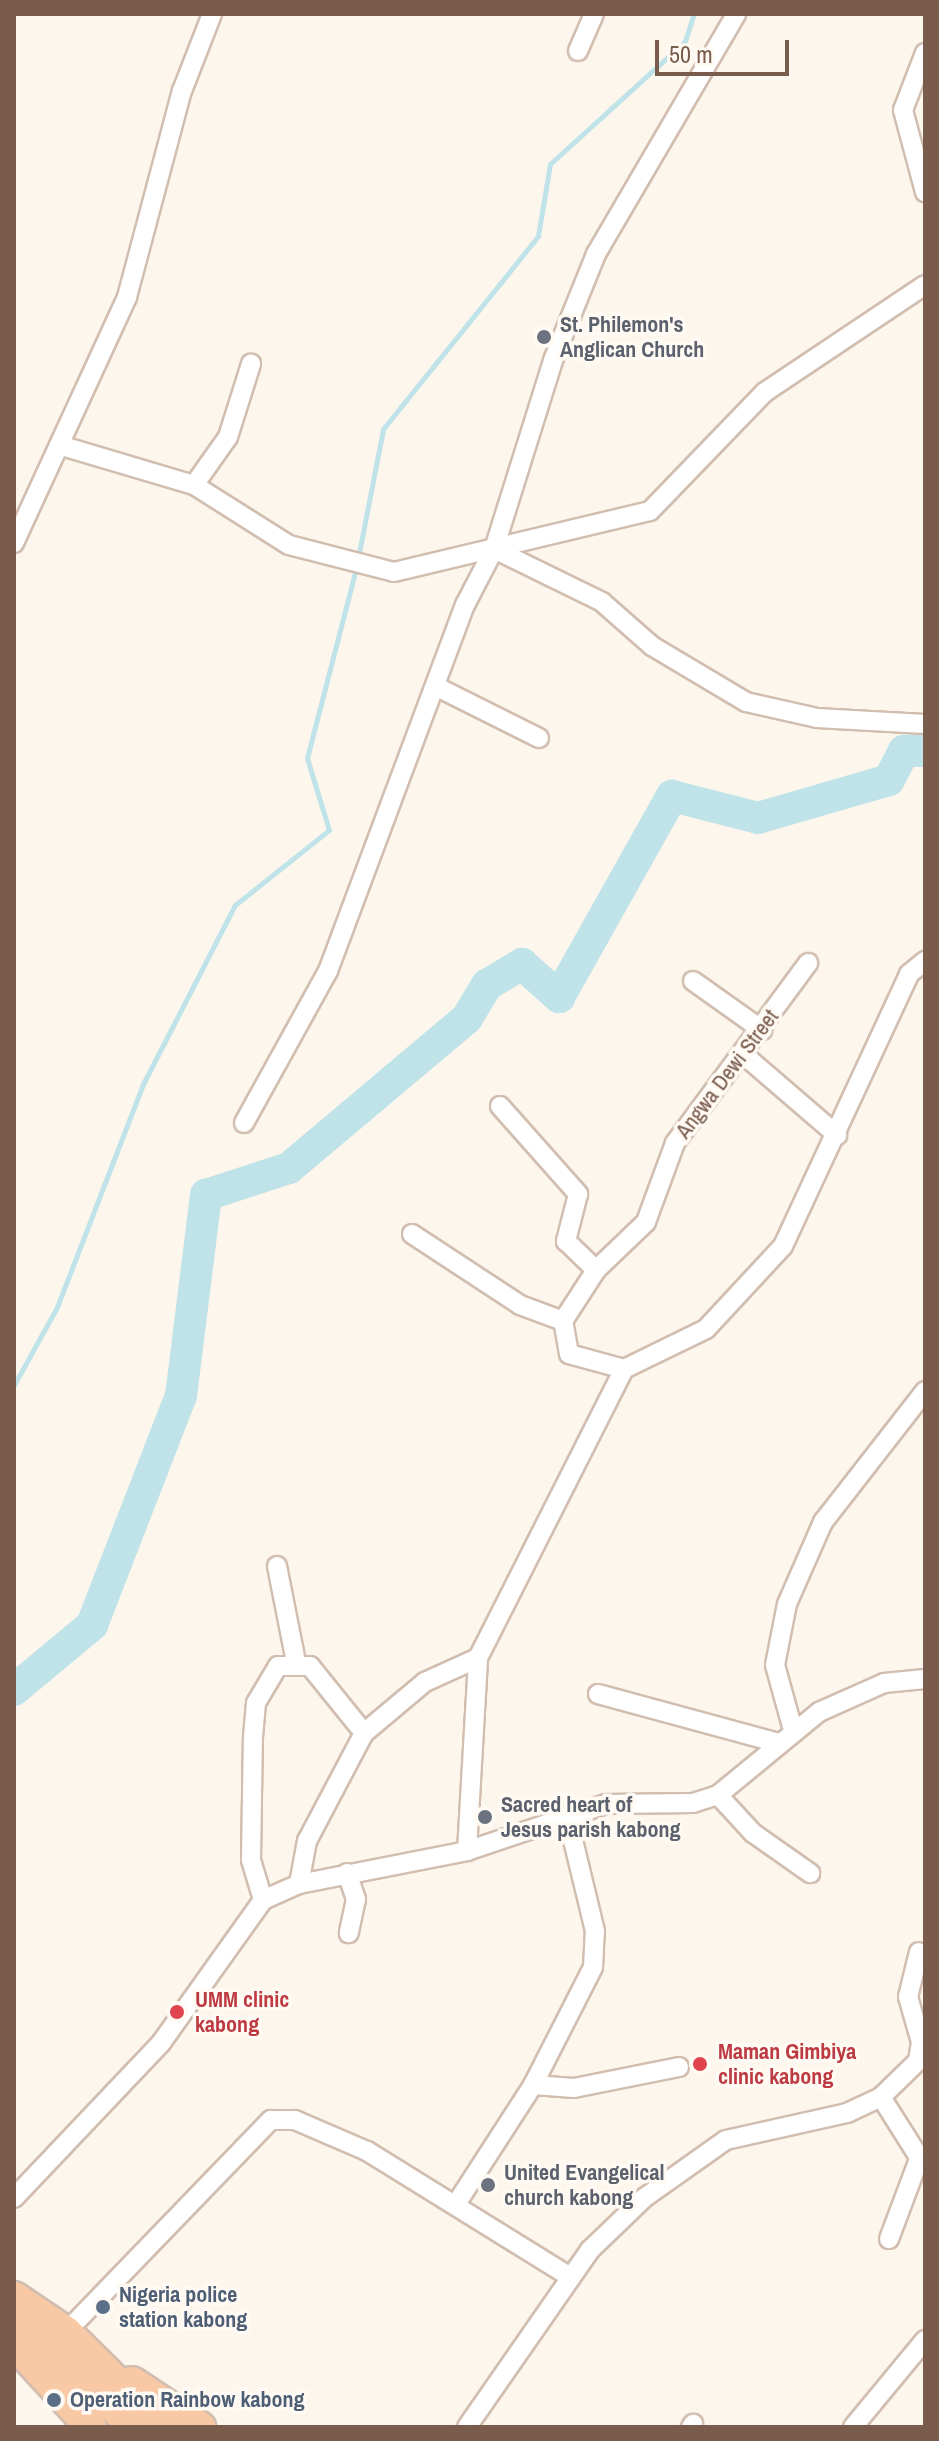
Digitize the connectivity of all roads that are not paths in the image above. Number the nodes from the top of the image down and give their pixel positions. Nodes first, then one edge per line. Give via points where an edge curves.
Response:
1 (212, 14) edge
2 (594, 14) edge
3 (736, 14) edge
4 (578, 51) dead end
5 (925, 53) edge
6 (925, 192) edge
7 (925, 285) edge
8 (251, 364) dead end
9 (59, 445) junction
10 (194, 485) junction
11 (14, 543) edge
12 (494, 549) junction
13 (437, 687) junction
14 (925, 724) edge
15 (539, 738) dead end
16 (925, 961) edge
17 (808, 963) dead end
18 (693, 981) dead end
19 (762, 1030) junction
20 (744, 1055) junction
21 (500, 1106) dead end
22 (244, 1123) dead end
23 (837, 1135) junction
24 (412, 1234) dead end
25 (596, 1270) junction
26 (563, 1321) junction
27 (624, 1369) junction
28 (925, 1391) edge
29 (277, 1566) dead end
30 (478, 1658) junction
31 (296, 1662) junction
32 (925, 1679) edge
33 (598, 1694) dead end
34 (793, 1730) junction
35 (364, 1733) junction
36 (778, 1743) junction
37 (718, 1795) junction
38 (567, 1815) junction
39 (467, 1851) junction
40 (347, 1873) junction
41 (810, 1873) dead end
42 (299, 1884) junction
43 (263, 1900) junction
44 (349, 1933) dead end
45 (919, 1952) dead end
46 (679, 2067) dead end
47 (533, 2085) junction
48 (881, 2097) junction
49 (922, 2162) edge
50 (14, 2198) edge
51 (458, 2201) junction
52 (889, 2239) dead end
53 (570, 2277) junction
54 (14, 2297) edge
55 (14, 2328) edge
56 (66, 2332) junction
57 (925, 2340) edge
58 (14, 2346) edge
59 (111, 2373) junction
60 (91, 2427) edge
61 (134, 2427) edge
62 (162, 2427) edge
63 (200, 2427) edge
64 (467, 2427) edge
65 (853, 2427) edge

1 - 9 street via 182,91 127,297
2 - 4 street
3 - 12 street via 596,254 554,358
5 - 6 street via 903,110
7 - 12 street via 765,392 650,511
8 - 10 street via 228,437
9 - 10 street
9 - 11 street
10 - 12 street via 289,545 372,571
12 - 13 street
12 - 14 street via 602,602 652,646 746,702 817,718
13 - 15 street
13 - 22 street via 328,971
16 - 23 street via 909,974
17 - 19 street, Angwa Dewi Street
18 - 19 street
19 - 20 street, Angwa Dewi Street
20 - 23 street
20 - 25 street, Angwa Dewi Street via 675,1143 646,1222
21 - 25 street via 578,1194 566,1241
23 - 27 street via 807,1205 748,1288 706,1329
24 - 26 street via 510,1299
25 - 26 street, Angwa Dewi Street
26 - 27 street via 565,1349
27 - 30 street
28 - 34 street via 848,1483 787,1604 775,1665
29 - 31 street
30 - 35 street via 425,1682
30 - 39 street
31 - 35 street via 330,1682
31 - 43 street via 278,1666 256,1703 249,1831
32 - 34 street via 884,1683
33 - 36 street
34 - 36 street
35 - 42 street via 307,1841
36 - 37 street
37 - 38 street via 693,1803 606,1804
37 - 41 street via 753,1833
38 - 39 street
38 - 47 street via 595,1931 593,1967
39 - 40 street
40 - 42 street
40 - 44 street via 356,1899
42 - 43 street
43 - 50 street via 161,2043
45 - 48 street via 908,1997 921,2042 918,2061
46 - 47 street via 574,2088
47 - 51 street
48 - 49 street
48 - 53 street via 847,2113 726,2140 610,2227
49 - 52 street
51 - 53 street
51 - 56 street via 295,2120 271,2120
53 - 64 street
54 - 56 highway
55 - 61 highway via 80,2375
56 - 59 highway
57 - 65 street
58 - 60 highway
59 - 62 highway
59 - 63 highway via 155,2391

